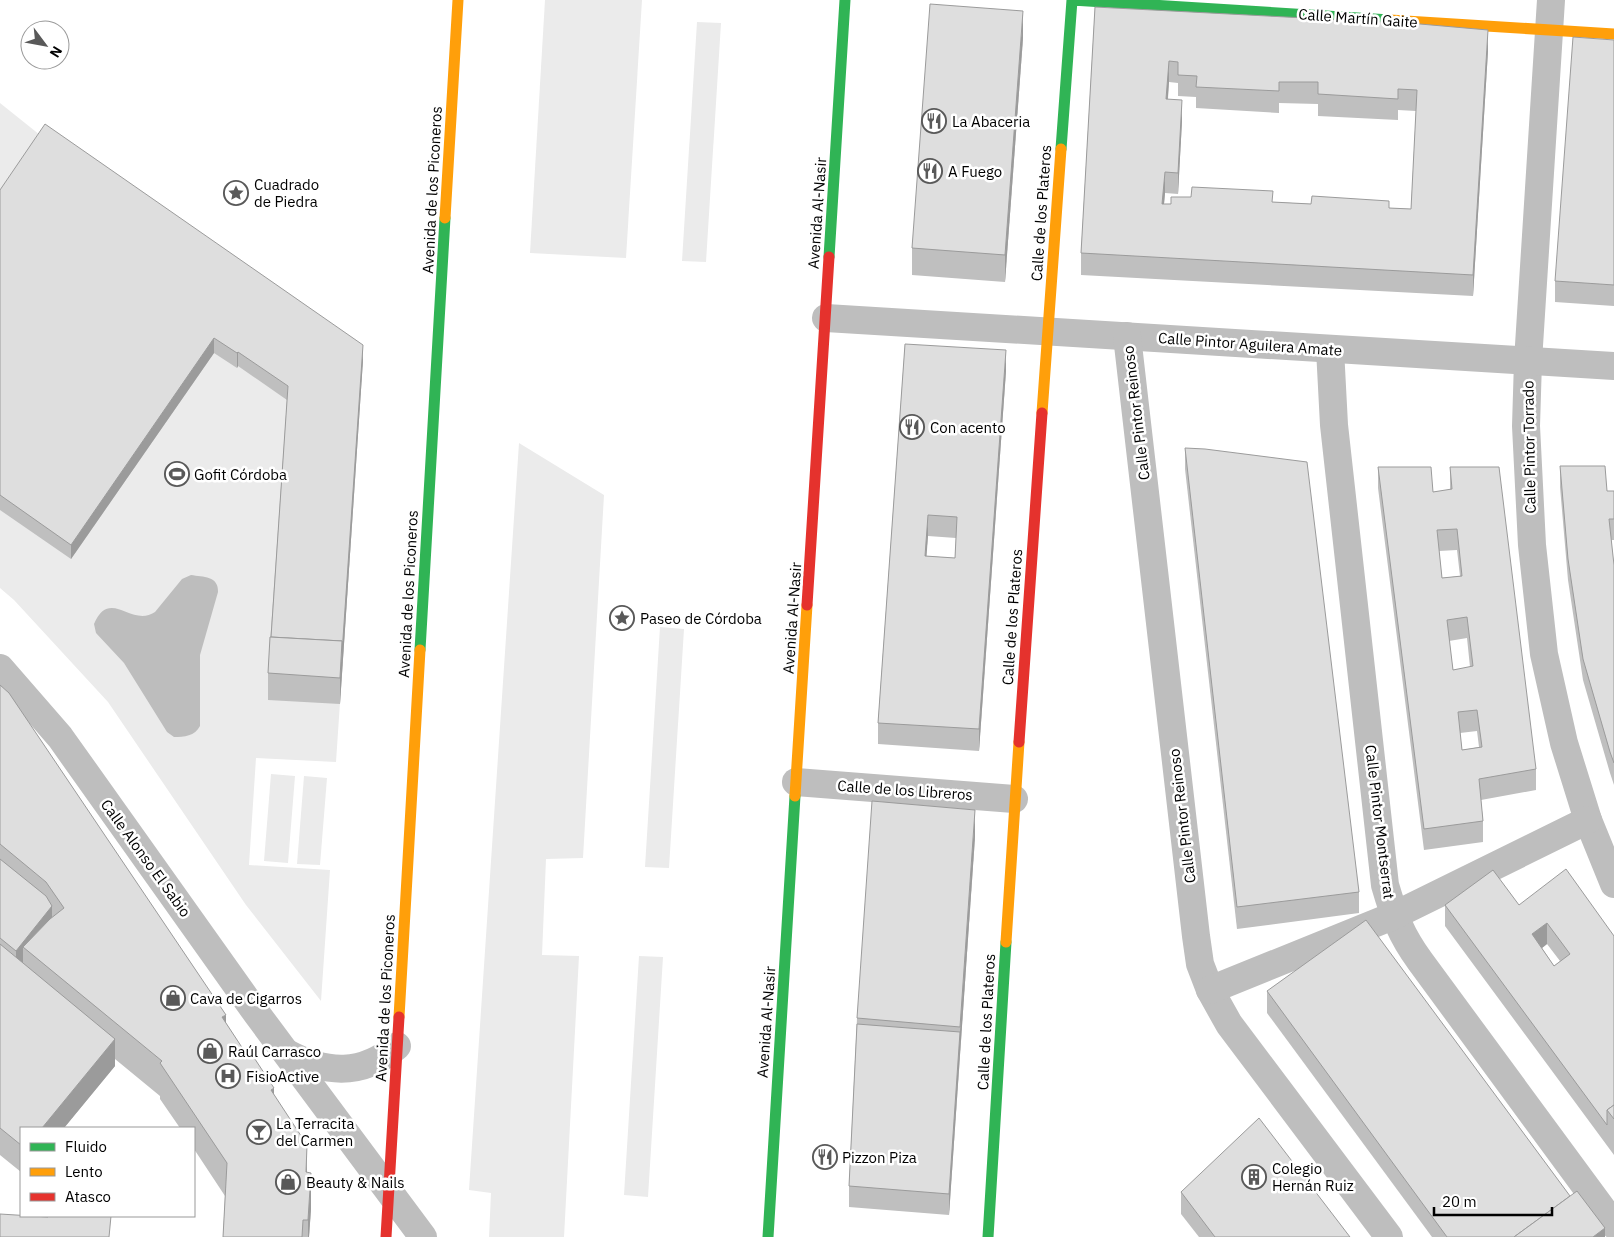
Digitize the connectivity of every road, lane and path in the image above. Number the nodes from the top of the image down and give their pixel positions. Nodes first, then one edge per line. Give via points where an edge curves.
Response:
1 (458, 0) edge
2 (845, 0) edge
3 (1072, 0) edge
4 (1551, 0) edge
5 (1549, 30) junction
6 (1614, 34) edge
7 (826, 318) junction
8 (1046, 331) junction
9 (1127, 336) junction
10 (1330, 349) junction
11 (1528, 361) junction
12 (1614, 366) edge
13 (0, 668) edge
14 (796, 782) junction
15 (1014, 798) junction
16 (1588, 820) junction
17 (1614, 884) edge
18 (1394, 916) junction
19 (1210, 990) junction
20 (397, 1046) junction
21 (286, 1052) junction
22 (388, 1190) junction
23 (1614, 1225) edge
24 (386, 1237) edge
25 (423, 1237) edge
26 (768, 1237) edge
27 (988, 1237) edge
28 (1389, 1237) edge

1 - 20 main road, Avenida de los Piconeros
2 - 7 main road, Avenida Al-Nasir
3 - 5 main road, Calle Martín Gaite
3 - 8 main road, Calle de los Plateros
4 - 5 street, Calle Pintor Torrado
5 - 6 main road, Calle Martín Gaite
5 - 11 street, Calle Pintor Torrado
7 - 8 street, Calle Pintor Aguilera Amate
7 - 14 main road, Avenida Al-Nasir
8 - 9 street, Calle Pintor Aguilera Amate
8 - 15 main road, Calle de los Plateros
9 - 10 street, Calle Pintor Aguilera Amate
9 - 19 street, Calle Pintor Reinoso via 1196,936 1200,964
10 - 11 street, Calle Pintor Aguilera Amate
10 - 18 street, Calle Pintor Montserrat via 1334,425 1385,885
11 - 12 street, Calle Pintor Aguilera Amate
11 - 16 street, Calle Pintor Torrado via 1526,426 1532,545 1544,654 1564,744
13 - 21 street, Calle Alonso El Sabio via 60,738
14 - 15 street, Calle de los Libreros
14 - 26 main road, Avenida Al-Nasir
15 - 27 main road, Calle de los Plateros
16 - 17 street, Calle Pintor Torrado
16 - 18 street
18 - 19 street
18 - 23 street, Calle Pintor Montserrat via 1405,940
19 - 28 street, Calle Pintor Reinoso via 1229,1024
20 - 21 street, Calle Alonso El Sabio via 370,1063 344,1069 314,1065
20 - 22 main road, Avenida de los Piconeros
21 - 22 street, Calle Alonso El Sabio
22 - 24 main road
22 - 25 street, Calle Alonso El Sabio

